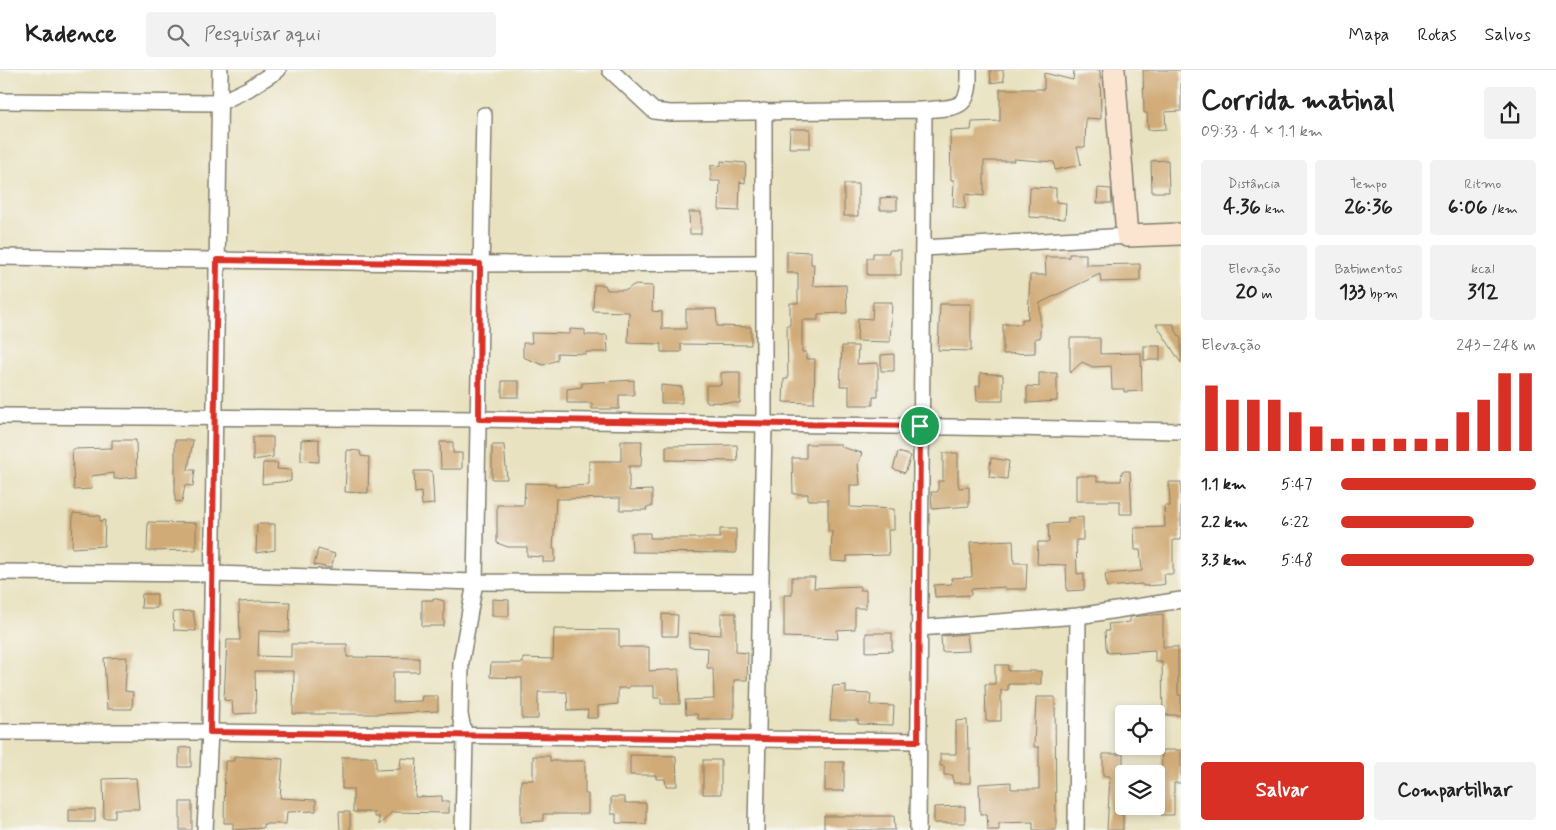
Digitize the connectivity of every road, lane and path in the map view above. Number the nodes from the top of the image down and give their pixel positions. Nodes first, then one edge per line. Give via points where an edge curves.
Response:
1 (220, 70) edge
2 (278, 70) edge
3 (610, 70) edge
4 (969, 70) edge
5 (1114, 70) edge
6 (0, 101) edge
7 (218, 103) junction
8 (924, 110) junction
9 (764, 111) junction
10 (484, 115) dead end
11 (1181, 234) edge
12 (1126, 236) junction
13 (924, 248) junction
14 (0, 257) edge
15 (217, 260) junction
16 (763, 263) junction
17 (480, 264) junction
18 (0, 416) edge
19 (216, 419) junction
20 (479, 419) junction
21 (764, 425) junction
22 (920, 426) junction
23 (1181, 431) edge
24 (0, 572) edge
25 (212, 574) junction
26 (475, 582) junction
27 (760, 583) junction
28 (1181, 600) edge
29 (1078, 616) junction
30 (918, 628) junction
31 (0, 732) edge
32 (210, 732) junction
33 (465, 737) junction
34 (758, 740) junction
35 (918, 741) junction
36 (205, 830) edge
37 (463, 830) edge
38 (756, 830) edge
39 (918, 830) edge
40 (1076, 830) edge

1 - 7 street
2 - 7 street
3 - 9 street via 654,111
4 - 8 street via 970,90 964,102 954,107
5 - 12 street
6 - 7 street
7 - 15 street
8 - 9 street
8 - 13 street
9 - 16 street
10 - 17 street
11 - 12 street
12 - 13 street
13 - 22 street
14 - 15 street
15 - 17 street
15 - 19 street
16 - 17 street
16 - 21 street
17 - 20 street
18 - 19 street
19 - 20 street
19 - 25 street
20 - 21 street
20 - 26 street
21 - 22 street
21 - 27 street
22 - 23 street
22 - 30 street
24 - 25 street
25 - 26 street
25 - 32 street
26 - 27 street
26 - 33 street via 461,662 460,715
27 - 34 street
28 - 29 street
29 - 30 street
29 - 40 street
30 - 35 street
31 - 32 street
32 - 33 street
32 - 36 street
33 - 34 street
33 - 37 street
34 - 35 street
34 - 38 street
35 - 39 street

